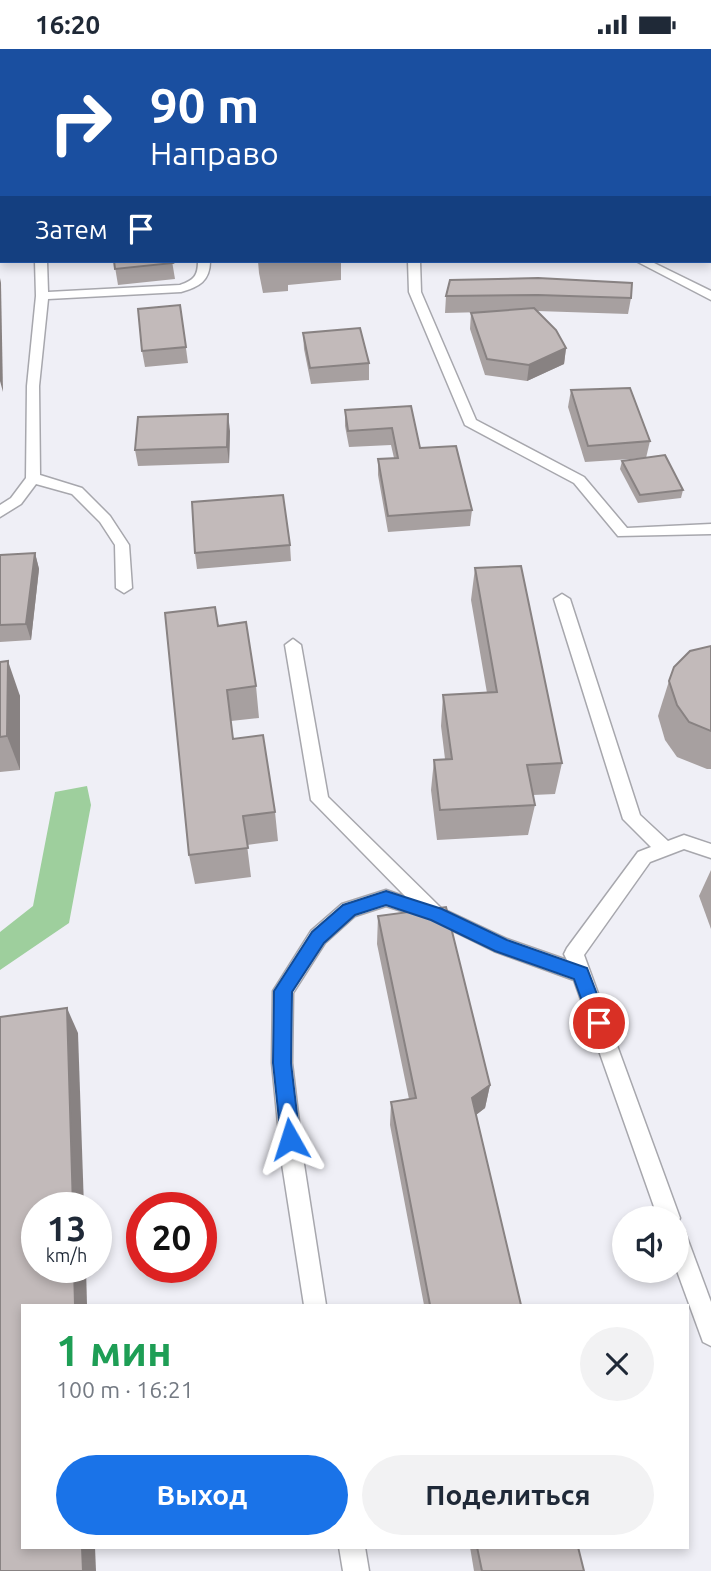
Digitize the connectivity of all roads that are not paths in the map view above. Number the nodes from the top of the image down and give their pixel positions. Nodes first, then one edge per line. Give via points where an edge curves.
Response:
1 (41, 263) edge
2 (204, 263) edge
3 (414, 263) edge
4 (646, 263) edge
5 (42, 296) junction
6 (711, 296) edge
7 (33, 478) junction
8 (0, 512) edge
9 (711, 529) edge
10 (124, 588) dead end
11 (562, 599) dead end
12 (293, 645) dead end
13 (665, 849) junction
14 (711, 851) edge
15 (436, 914) junction
16 (581, 974) junction
17 (665, 1206) edge
18 (689, 1273) edge
19 (315, 1304) edge
20 (711, 1334) edge
21 (352, 1549) edge
22 (356, 1571) edge

1 - 5 lane
2 - 5 lane via 204,273 196,283 181,288
3 - 9 lane via 415,292 470,422 579,480 623,533
4 - 6 lane
5 - 7 lane via 33,386
7 - 8 lane via 16,501
7 - 10 lane via 77,491 105,519 122,545
11 - 13 lane via 632,818
12 - 15 lane via 320,800
13 - 14 lane via 684,842
13 - 16 lane via 644,857 574,954
15 - 16 lane via 501,945
15 - 19 lane via 386,898 349,910 318,937 283,991 284,1076
16 - 17 lane
18 - 20 lane
21 - 22 lane

